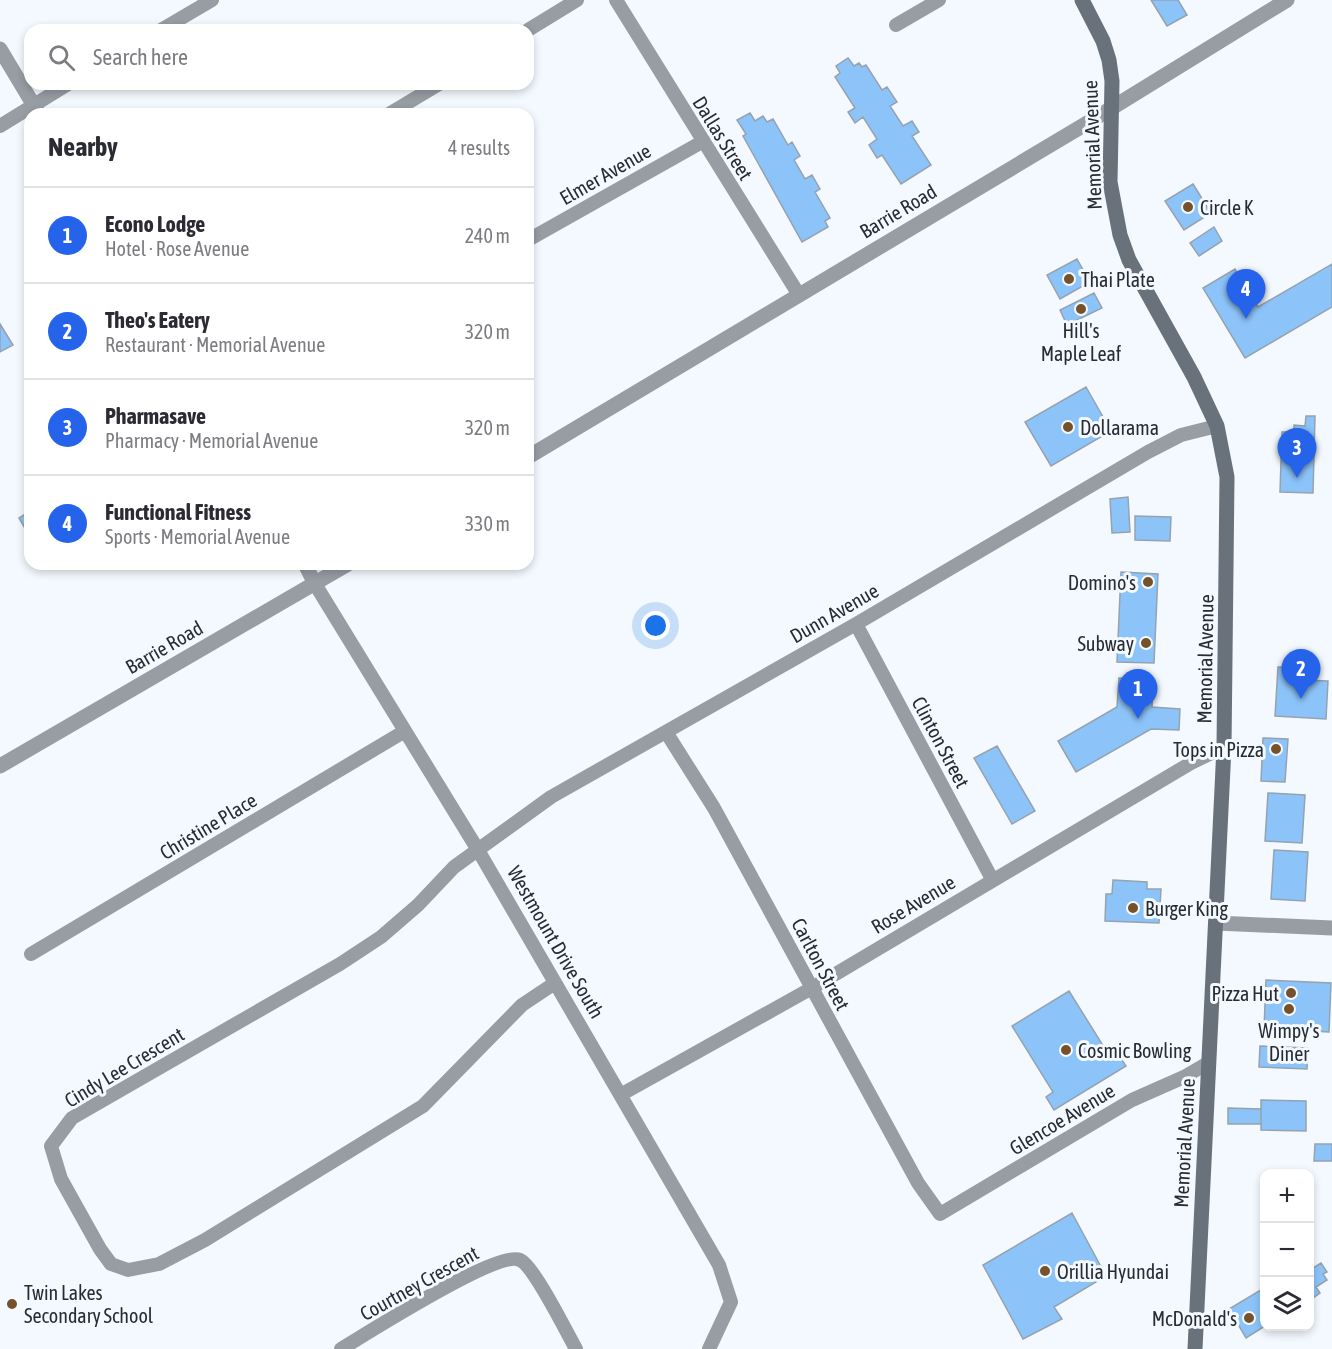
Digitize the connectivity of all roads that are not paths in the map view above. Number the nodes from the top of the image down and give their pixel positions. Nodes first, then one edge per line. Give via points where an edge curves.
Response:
1 (212, 0) edge
2 (577, 0) edge
3 (616, 0) edge
4 (939, 0) edge
5 (1082, 0) edge
6 (1287, 0) edge
7 (171, 24) edge
8 (896, 25) dead end
9 (534, 26) edge
10 (0, 49) edge
11 (24, 89) edge
12 (25, 90) edge
13 (60, 90) edge
14 (429, 90) edge
15 (35, 108) edge
16 (37, 108) edge
17 (399, 108) edge
18 (1112, 108) junction
19 (24, 115) edge
20 (0, 126) edge
21 (702, 142) junction
22 (534, 237) edge
23 (800, 295) junction
24 (1217, 426) junction
25 (534, 453) edge
26 (308, 570) edge
27 (338, 570) edge
28 (315, 584) junction
29 (856, 624) junction
30 (405, 731) junction
31 (666, 732) junction
32 (1224, 747) junction
33 (0, 766) edge
34 (478, 850) junction
35 (992, 879) junction
36 (1216, 923) junction
37 (1332, 928) edge
38 (32, 954) dead end
39 (555, 983) junction
40 (812, 988) junction
41 (1208, 1063) junction
42 (622, 1094) junction
43 (940, 1214) joint
44 (341, 1349) edge
45 (576, 1349) edge
46 (709, 1349) edge
47 (1195, 1349) edge

1 - 7 street
2 - 9 street
3 - 21 street, Dallas Street
4 - 8 street
5 - 18 main road, Memorial Avenue via 1109,60
6 - 18 street, Barrie Road
10 - 11 street
12 - 15 street
13 - 16 street
14 - 17 street
18 - 23 street, Barrie Road
18 - 24 main road, Memorial Avenue via 1110,182 1120,235 1129,260
19 - 20 street
21 - 22 street, Elmer Avenue
21 - 23 street, Dallas Street
23 - 25 street, Barrie Road
24 - 29 street, Dunn Avenue via 1181,435 1148,452
24 - 32 main road, Memorial Avenue via 1227,477
26 - 28 street, Westmount Drive South
27 - 28 street, Barrie Road
28 - 30 street, Westmount Drive South
28 - 33 street, Barrie Road
29 - 31 street, Dunn Avenue
29 - 35 street, Clinton Street
30 - 34 street, Westmount Drive South
30 - 38 street, Christine Place
31 - 34 street, Dunn Avenue via 551,797
31 - 40 street, Carlton Street via 714,808
32 - 35 street, Rose Avenue
32 - 36 main road, Memorial Avenue
34 - 39 street, Westmount Drive South
34 - 39 street, Cindy Lee Crescent via 445,874 418,905 381,937 72,1118 51,1146 61,1179 100,1249 111,1263 128,1270 159,1264 205,1240 423,1106 522,1005
35 - 40 street, Rose Avenue
36 - 37 street
36 - 41 main road, Memorial Avenue
39 - 42 street, Westmount Drive South
40 - 42 street, Rose Avenue
40 - 43 street, Carlton Street via 918,1183
41 - 43 street, Glencoe Avenue via 1132,1100
41 - 47 main road, Memorial Avenue
42 - 46 street, Westmount Drive South via 729,1289 729,1308
44 - 45 street, Courtney Crescent via 477,1270 501,1260 518,1259 536,1278

